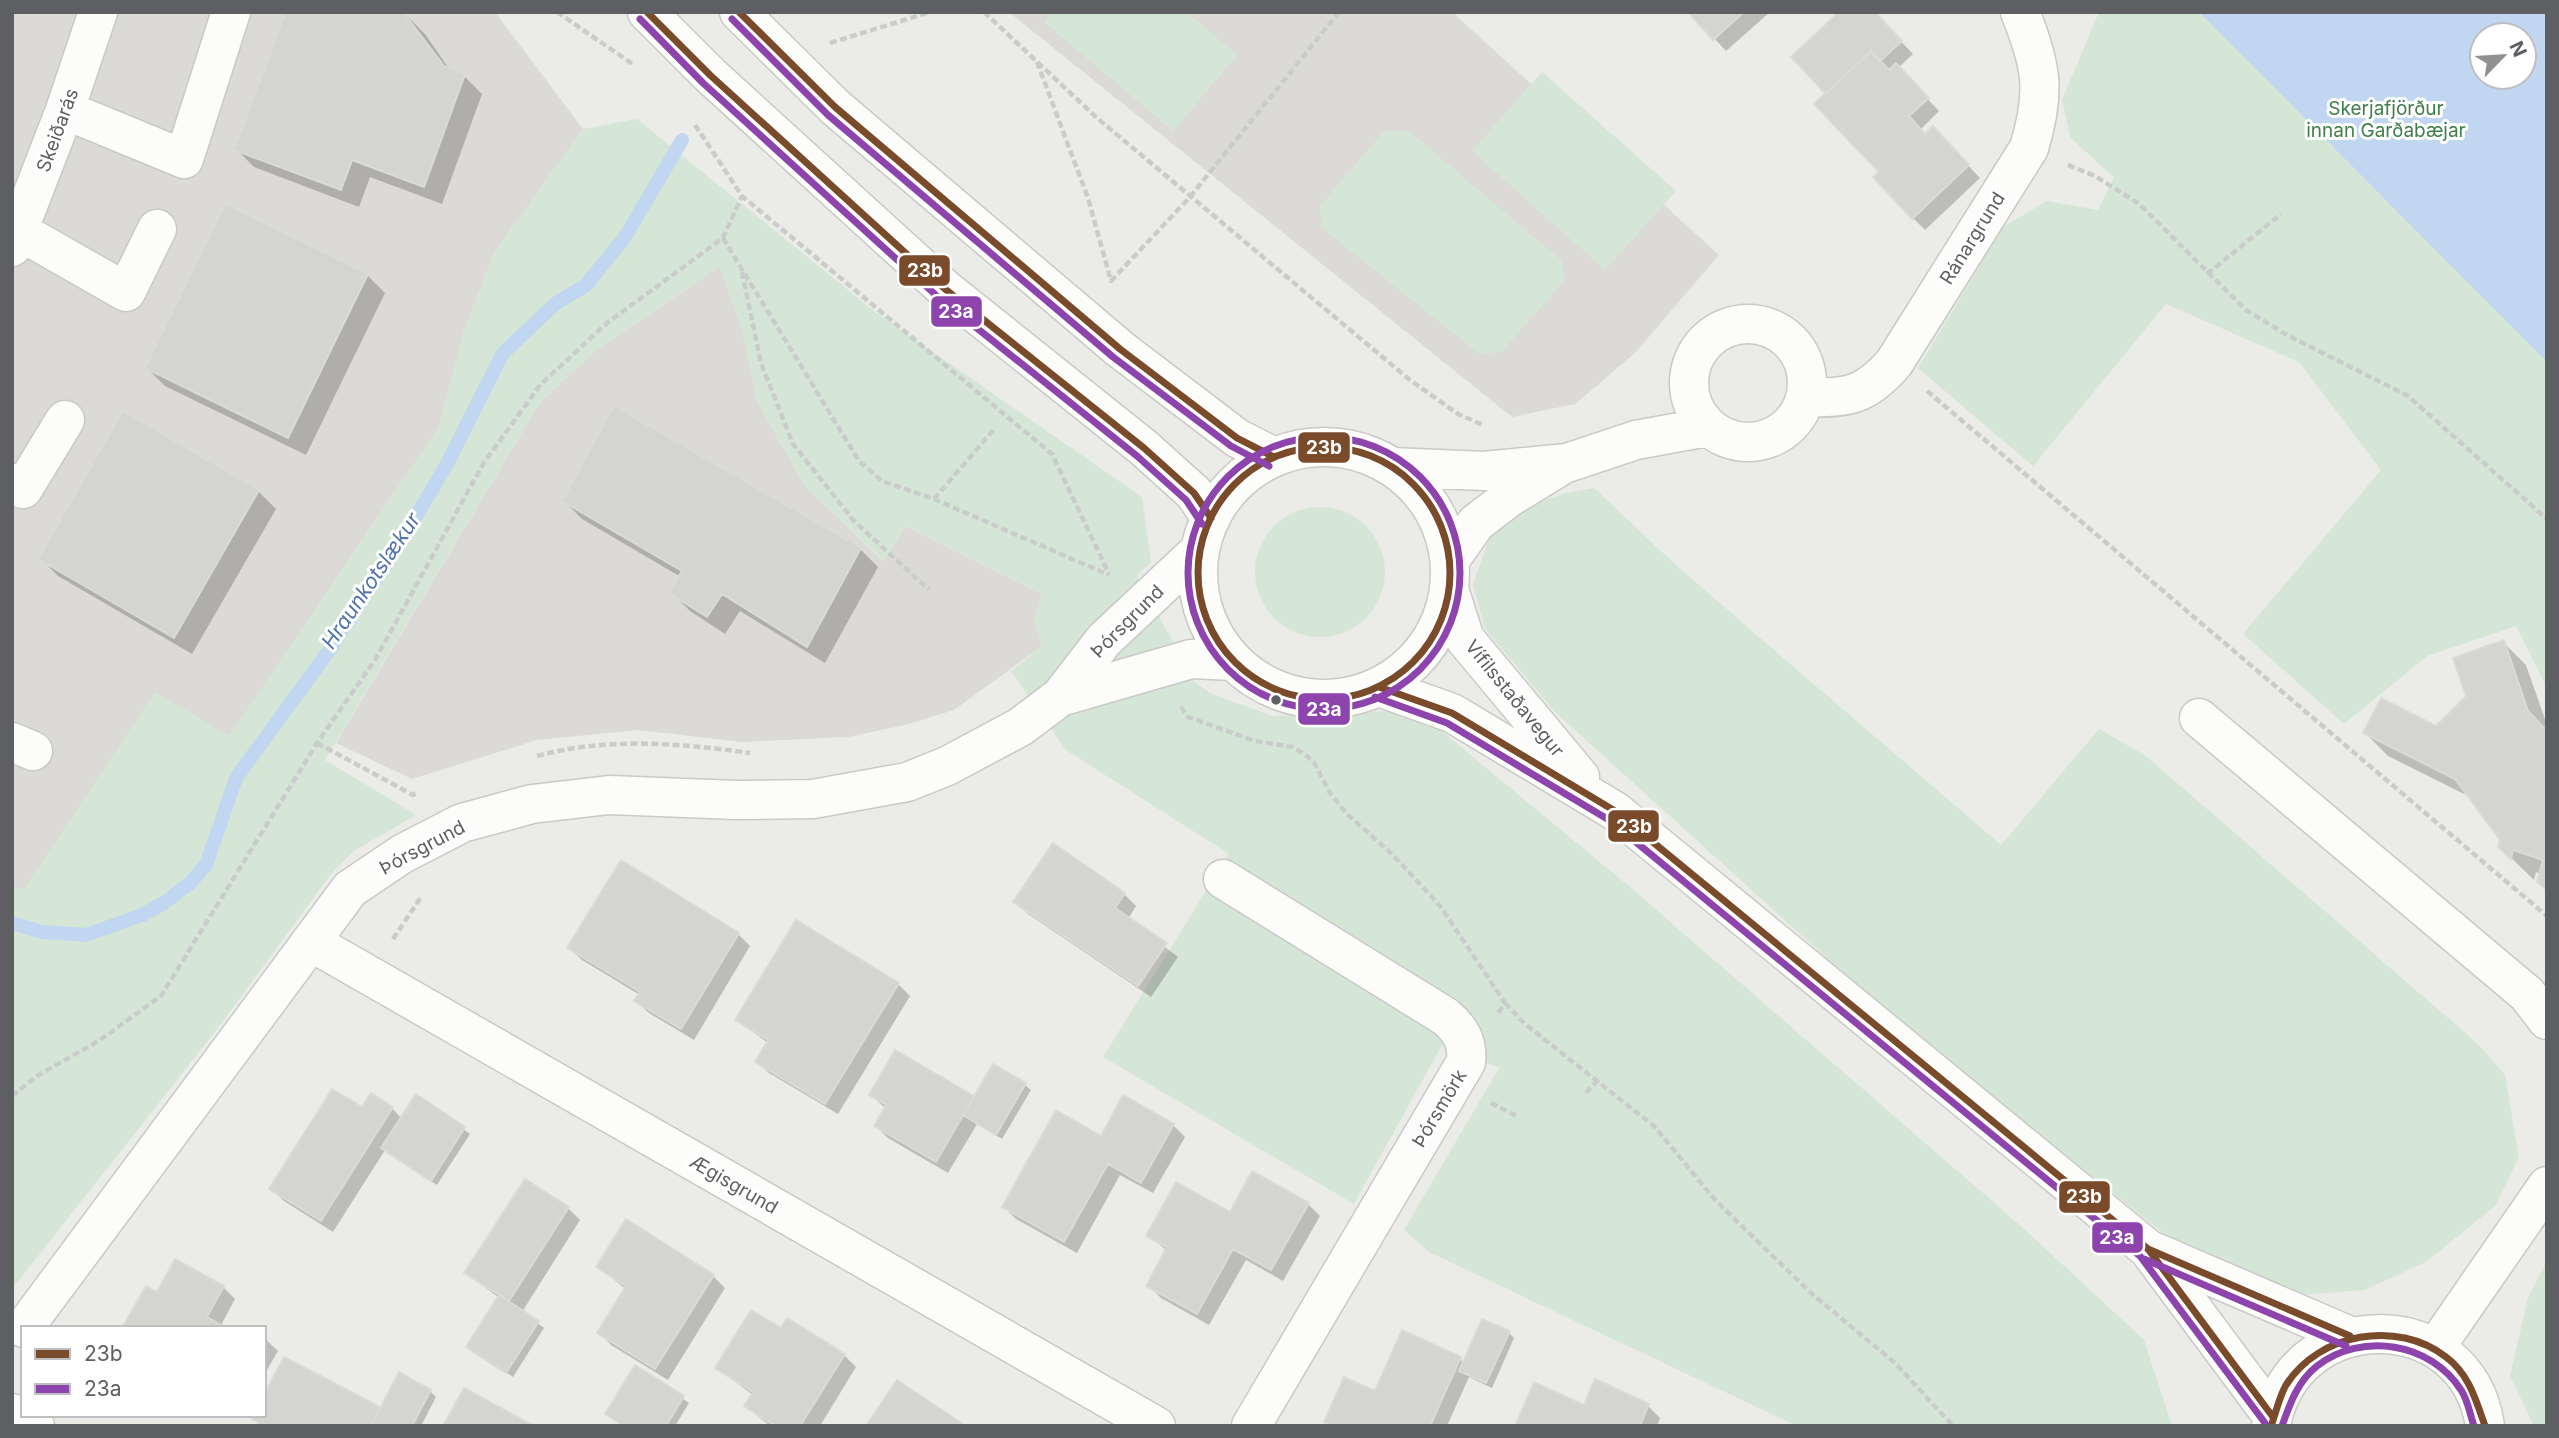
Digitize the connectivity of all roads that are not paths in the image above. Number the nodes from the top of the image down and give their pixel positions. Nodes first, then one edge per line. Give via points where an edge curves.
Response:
1 (97, 12) edge
2 (230, 12) edge
3 (647, 12) edge
4 (739, 12) edge
5 (2020, 12) edge
6 (65, 110) junction
7 (157, 229) dead end
8 (16, 239) edge
9 (1807, 397) junction
10 (65, 420) dead end
11 (1707, 427) junction
12 (1274, 457) junction
13 (1567, 463) junction
14 (1392, 467) junction
15 (12, 483) edge
16 (1205, 534) junction
17 (1449, 575) junction
18 (1234, 662) junction
19 (1379, 687) junction
20 (1060, 697) junction
21 (2199, 718) dead end
22 (1597, 798) junction
23 (1223, 879) dead end
24 (311, 942) junction
25 (2547, 1020) edge
26 (2547, 1186) edge
27 (2148, 1249) junction
28 (25, 1326) edge
29 (2350, 1336) junction
30 (2435, 1348) junction
31 (12, 1413) edge
32 (2272, 1421) edge
33 (35, 1426) edge
34 (1156, 1426) edge
35 (1251, 1426) edge
36 (2485, 1426) edge

1 - 6 street, Skeiðarás
2 - 6 street via 184,159
3 - 16 street via 945,289 1194,492
4 - 12 street via 835,107 1120,349 1237,438
5 - 9 street, Ránargrund via 2038,55 2040,112 2029,148 1879,381 1839,398
6 - 8 street, Skeiðarás
7 - 8 street via 126,292
9 - 11 street via 1784,432 1765,441 1724,438
9 - 11 street via 1801,356 1789,340 1772,328 1751,323 1731,326 1698,350 1690,369 1688,390 1694,410
10 - 15 street via 23,489
11 - 13 street via 1636,440
12 - 14 street, Vífilsstaðavegur via 1335,447
12 - 16 street, Vífilsstaðavegur via 1248,472 1227,493
13 - 14 street via 1484,471
13 - 17 street via 1476,523
14 - 17 street, Vífilsstaðavegur via 1415,485 1432,507 1444,533
16 - 18 street via 1198,584 1216,639
16 - 20 street, Þórsgrund via 1104,640
17 - 19 street via 1444,613 1433,637 1401,674
17 - 22 street, Vífilsstaðavegur via 1465,639
18 - 19 street via 1278,690 1302,697 1354,696
18 - 20 street, Þórsgrund via 1191,659
19 - 22 street, Vífilsstaðavegur via 1452,713
20 - 24 street, Þórsgrund via 981,751 907,782 813,799 609,795 532,804 461,823 402,854 350,889
21 - 25 street via 2528,994
22 - 27 street, Vífilsstaðavegur
23 - 35 street, Þórsmörk via 1446,1017 1462,1033 1467,1052 1466,1062
24 - 28 street, Þórsgrund
24 - 34 street, Ægisgrund
26 - 30 street
27 - 29 street, Vífilsstaðavegur
27 - 32 street, Vífilsstaðavegur
29 - 30 street, Vífilsstaðavegur via 2393,1334
29 - 32 street, Vífilsstaðavegur via 2328,1345 2293,1375
30 - 36 street, Vífilsstaðavegur via 2466,1378 2477,1396
31 - 33 street

